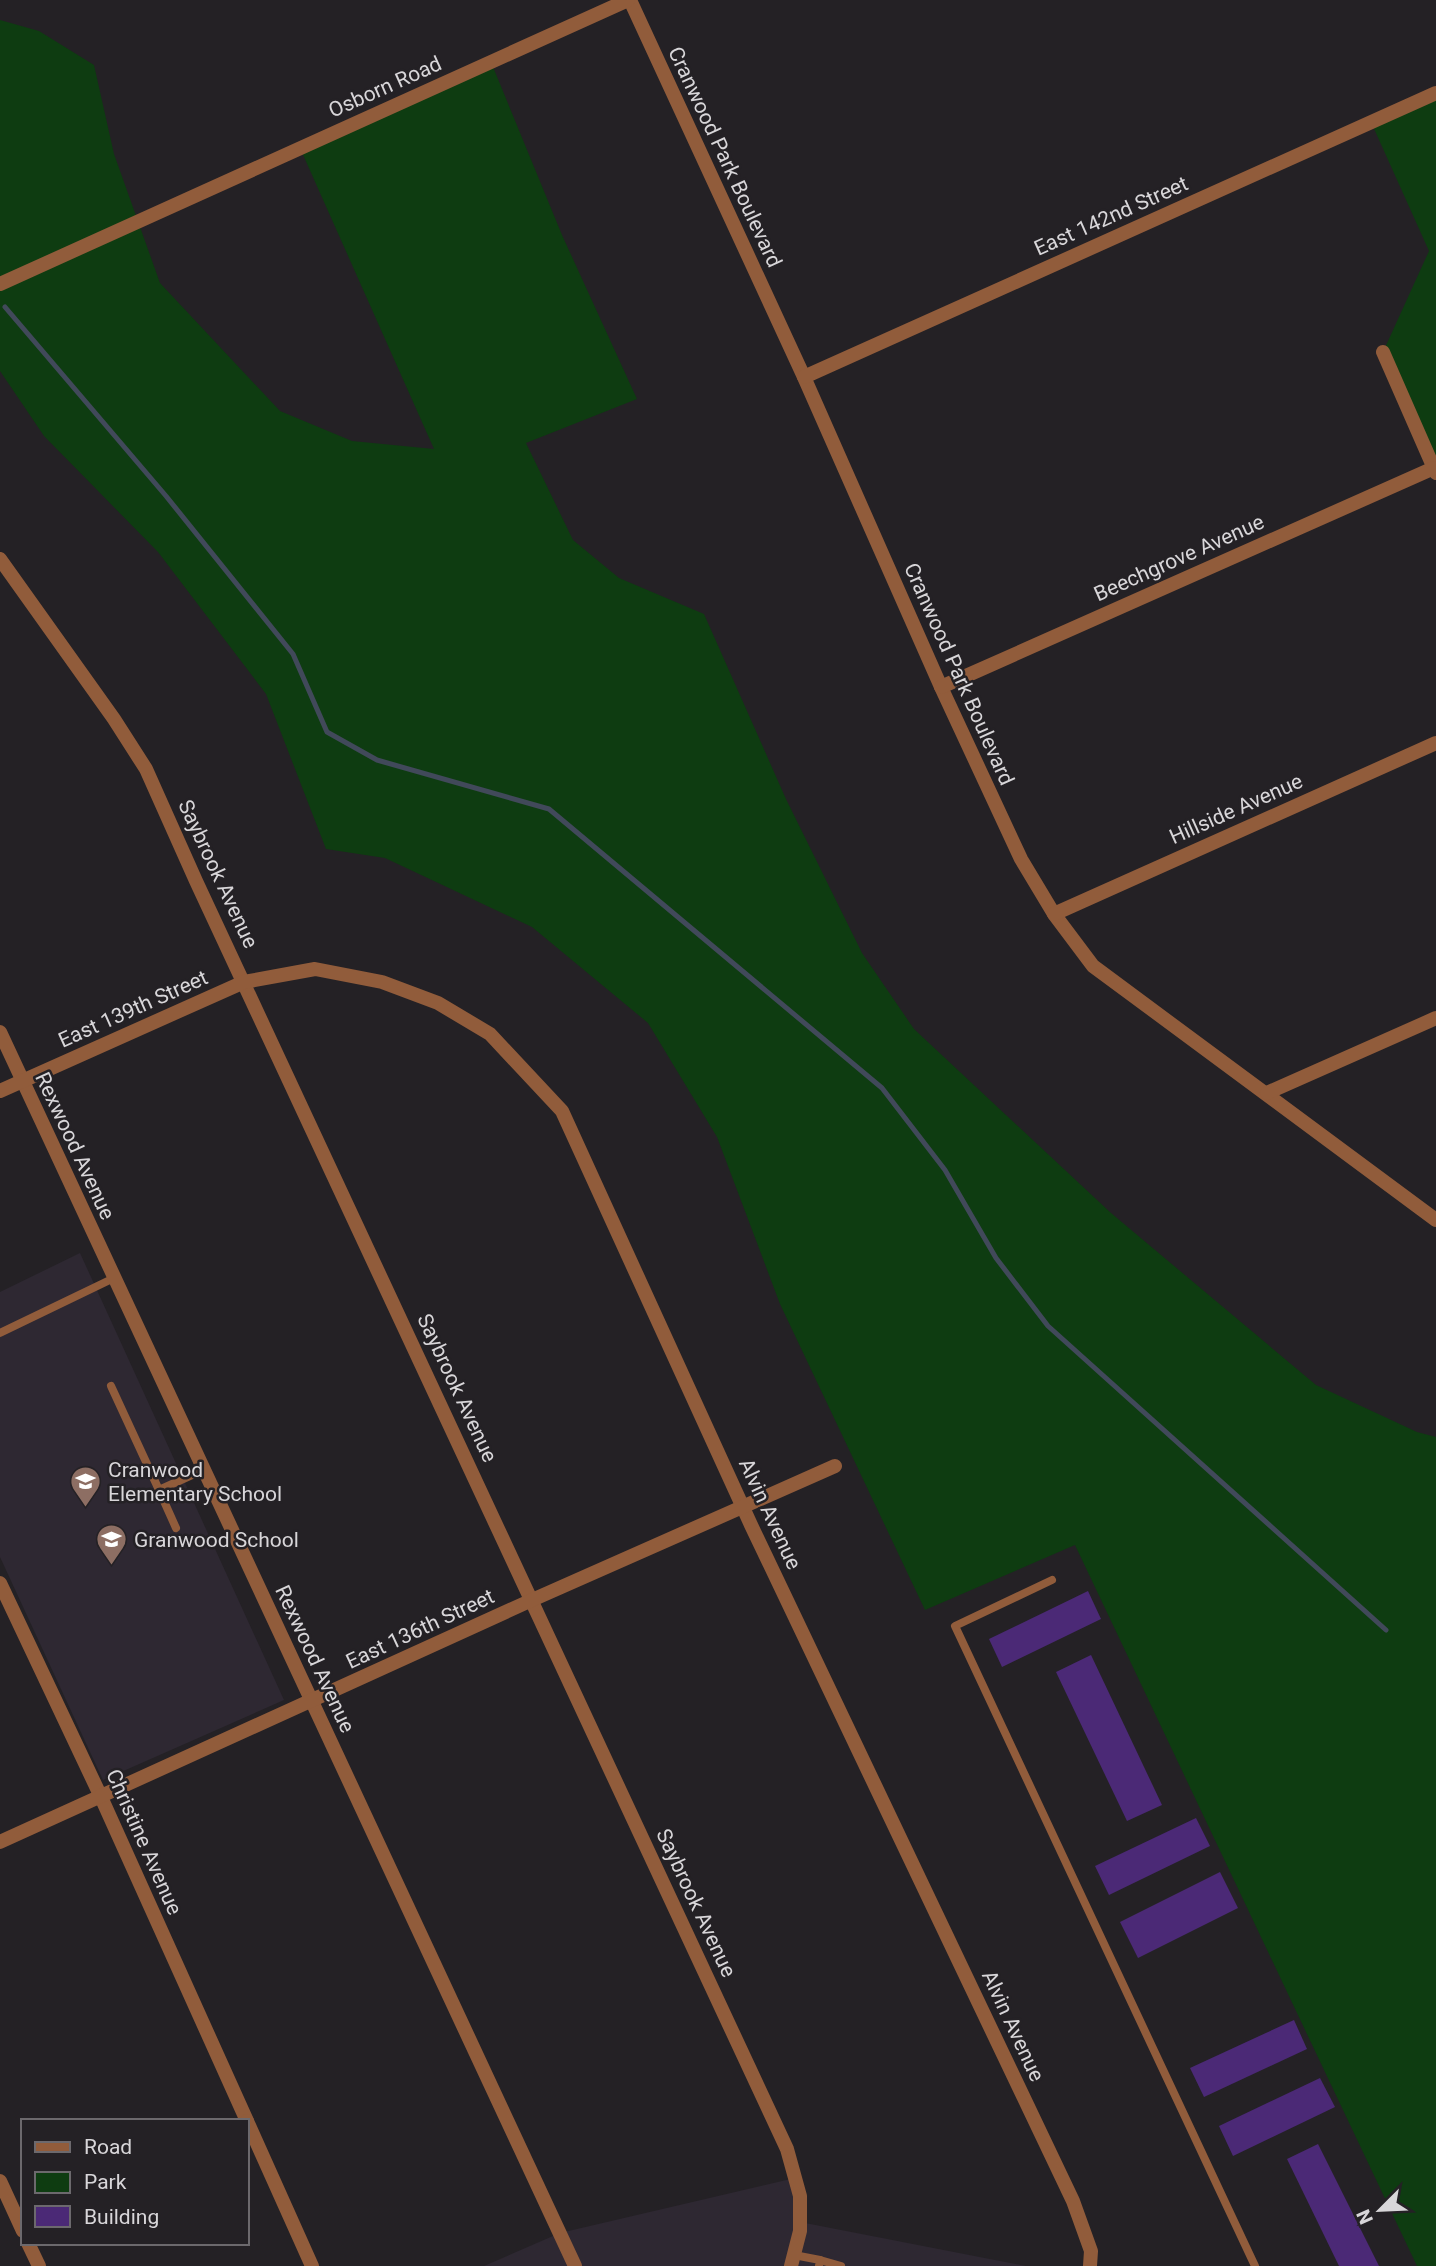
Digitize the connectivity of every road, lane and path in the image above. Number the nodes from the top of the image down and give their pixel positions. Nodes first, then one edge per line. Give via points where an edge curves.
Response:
1 (629, 0) edge
2 (1436, 93) edge
3 (0, 284) edge
4 (1383, 352) dead end
5 (804, 377) junction
6 (1435, 470) edge
7 (0, 559) edge
8 (941, 687) junction
9 (1436, 743) edge
10 (1054, 914) junction
11 (244, 982) junction
12 (1436, 1018) edge
13 (0, 1032) edge
14 (22, 1082) junction
15 (0, 1091) edge
16 (1268, 1093) junction
17 (1436, 1220) edge
18 (114, 1278) junction
19 (0, 1333) edge
20 (111, 1385) dead end
21 (835, 1466) dead end
22 (203, 1470) junction
23 (159, 1490) junction
24 (743, 1507) junction
25 (176, 1528) dead end
26 (1052, 1580) dead end
27 (0, 1583) edge
28 (532, 1600) junction
29 (312, 1701) junction
30 (102, 1797) junction
31 (0, 1842) edge
32 (246, 2119) edge
33 (248, 2123) edge
34 (0, 2181) edge
35 (21, 2227) edge
36 (29, 2245) edge
37 (792, 2261) edge
38 (820, 2263) edge
39 (38, 2266) edge
40 (312, 2266) edge
41 (575, 2266) edge
42 (841, 2266) edge
43 (1090, 2266) edge
44 (1255, 2266) edge

1 - 3 street, Osborn Road
1 - 5 street, Cranwood Park Boulevard
2 - 5 street, East 142nd Street
4 - 6 street
5 - 8 street, Cranwood Park Boulevard
6 - 8 street, Beechgrove Avenue
7 - 11 street, Saybrook Avenue via 146,769
8 - 10 street, Cranwood Park Boulevard via 1021,859
9 - 10 street, Hillside Avenue
10 - 16 street, Cranwood Park Boulevard via 1093,965
11 - 14 street, East 139th Street
11 - 24 street, Alvin Avenue via 315,969 382,982 438,1003 490,1034 518,1063 562,1111
11 - 28 street, Saybrook Avenue
12 - 16 street
13 - 14 street, Rexwood Avenue
14 - 15 street, East 139th Street
14 - 18 street, Rexwood Avenue
16 - 17 street, Cranwood Park Boulevard
18 - 19 lane
18 - 22 street, Rexwood Avenue
20 - 23 lane
21 - 24 street, East 136th Street
22 - 23 lane
22 - 29 street, Rexwood Avenue
23 - 25 lane
24 - 28 street, East 136th Street
24 - 43 street, Alvin Avenue via 1073,2201 1091,2251
26 - 44 lane via 955,1626
27 - 30 street, Christine Avenue
28 - 29 street, East 136th Street
28 - 37 street, Saybrook Avenue via 787,2149 800,2196 800,2231
29 - 30 street, East 136th Street
29 - 41 street, Rexwood Avenue
30 - 31 street, East 136th Street
30 - 32 street, Christine Avenue
33 - 40 street, Christine Avenue
34 - 35 street
36 - 39 street
37 - 38 lane
38 - 42 lane

